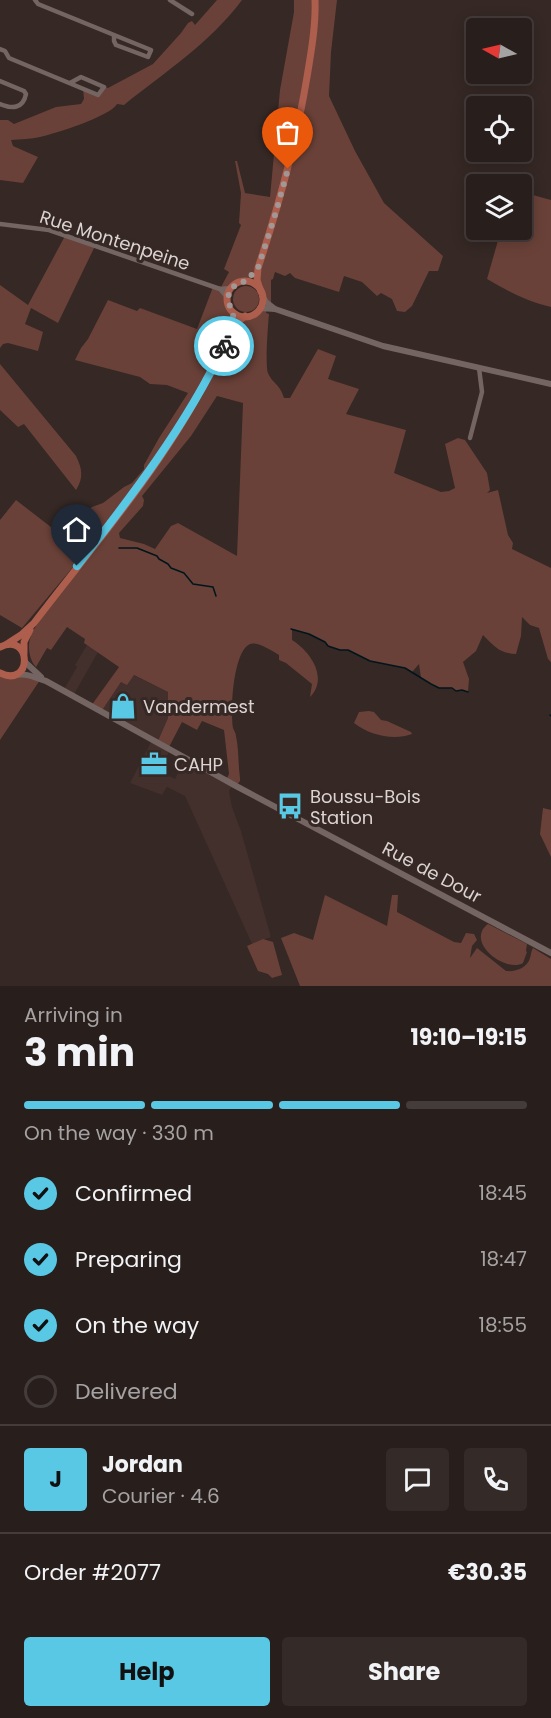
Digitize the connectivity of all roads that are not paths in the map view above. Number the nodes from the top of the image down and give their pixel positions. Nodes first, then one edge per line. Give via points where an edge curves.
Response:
1 (35, 0) edge
2 (170, 0) edge
3 (316, 1) edge
4 (192, 14) dead end
5 (114, 36) junction
6 (0, 49) edge
7 (0, 81) edge
8 (70, 83) junction
9 (0, 104) edge
10 (0, 224) edge
11 (258, 268) junction
12 (246, 281) junction
13 (231, 288) junction
14 (220, 289) junction
15 (262, 294) junction
16 (227, 297) junction
17 (260, 308) junction
18 (275, 309) junction
19 (232, 310) junction
20 (245, 316) junction
21 (232, 328) junction
22 (479, 368) junction
23 (551, 384) edge
24 (470, 438) dead end
25 (34, 622) junction
26 (2, 646) edge
27 (25, 659) junction
28 (0, 673) edge
29 (14, 675) junction
30 (46, 681) junction
31 (551, 952) edge

1 - 5 street
2 - 4 street
3 - 11 main road via 293,147
5 - 5 street via 116,45 148,57 151,50
6 - 8 street via 9,58
7 - 9 street via 26,94 17,107
8 - 8 street via 98,95 104,87 81,77
10 - 14 street, Rue Montenpeine via 49,230
11 - 12 main road
11 - 15 main road
12 - 13 main road
12 - 15 main road via 255,284
13 - 14 street, Rue Montenpeine
13 - 16 main road
14 - 16 street, Rue Montenpeine
15 - 17 main road
15 - 18 main road
16 - 19 main road
17 - 18 main road
17 - 20 main road
18 - 22 main road via 383,346
19 - 20 main road
19 - 21 main road
20 - 21 main road
21 - 25 main road via 199,395 157,462
22 - 23 main road
22 - 24 street via 482,392
25 - 26 main road
25 - 27 main road via 24,642
26 - 27 main road via 12,644 20,648
27 - 29 main road via 22,670
27 - 30 main road
28 - 29 main road
29 - 30 main road
30 - 31 main road, Rue de Dour

